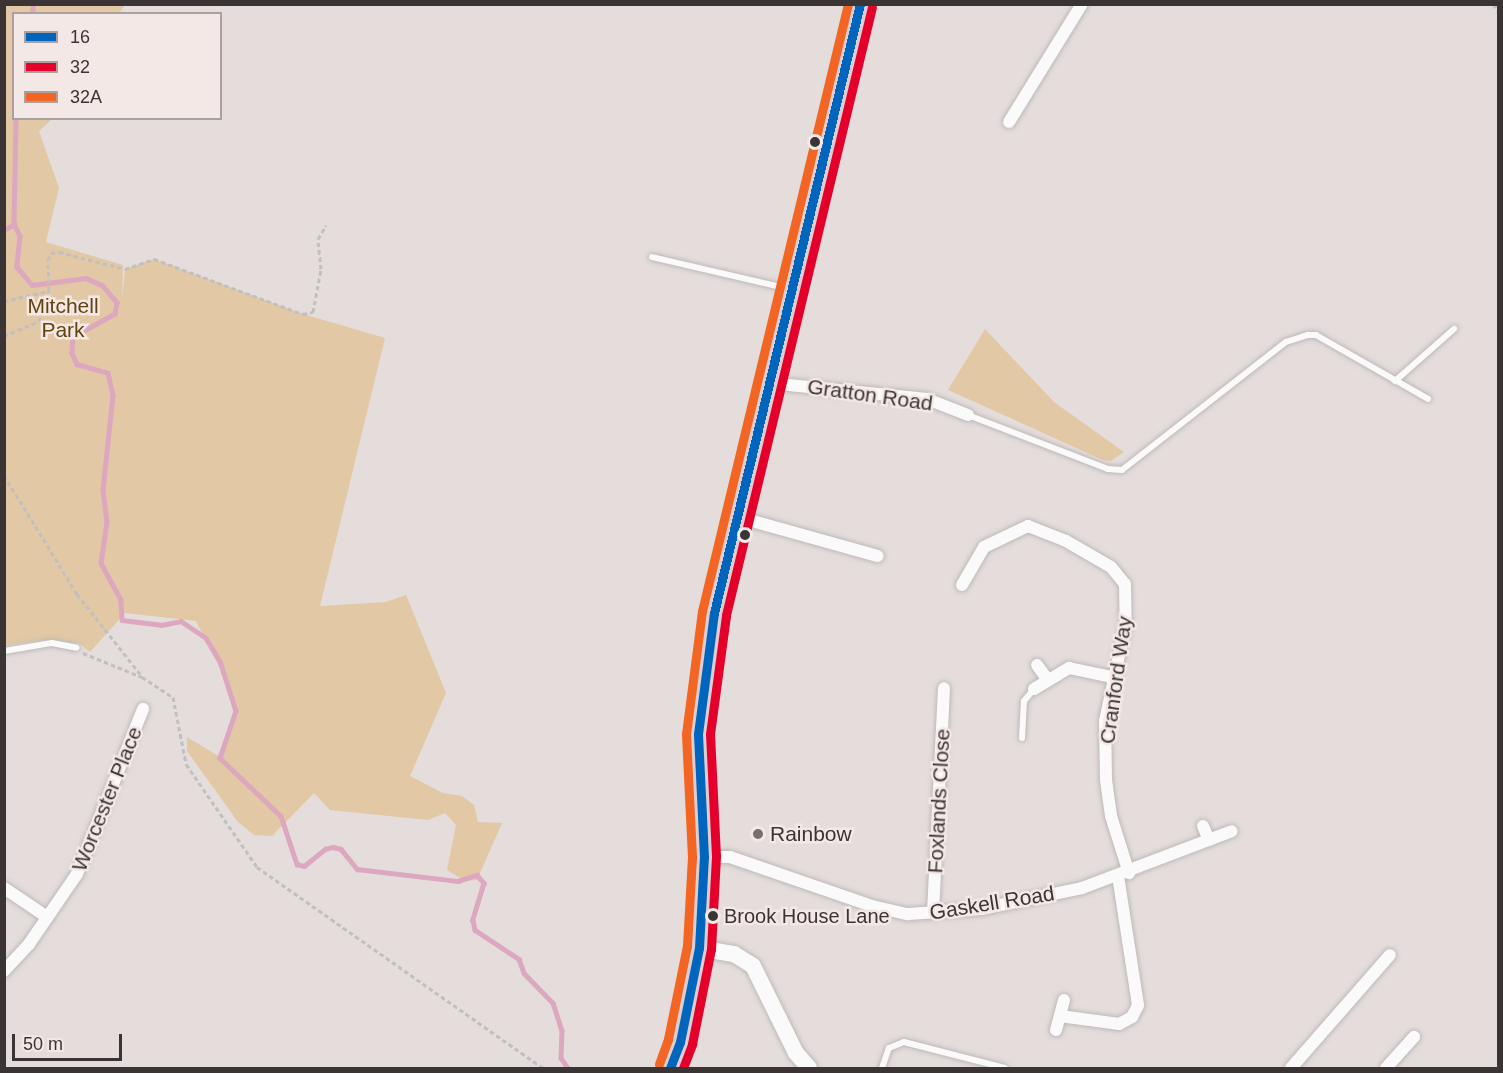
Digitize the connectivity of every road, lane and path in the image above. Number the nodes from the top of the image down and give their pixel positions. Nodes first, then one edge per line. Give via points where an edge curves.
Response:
1 (861, 4) edge
2 (1082, 4) edge
3 (1493, 4) edge
4 (1498, 11) edge
5 (1009, 122) dead end
6 (326, 225) dead end
7 (652, 257) dead end
8 (791, 290) junction
9 (49, 291) junction
10 (4, 301) edge
11 (1454, 329) dead end
12 (4, 336) edge
13 (1395, 381) junction
14 (769, 382) junction
15 (1428, 399) dead end
16 (968, 415) joint
17 (4, 476) edge
18 (738, 517) junction
19 (878, 556) dead end
20 (962, 585) dead end
21 (77, 648) joint
22 (4, 651) edge
23 (1036, 665) dead end
24 (142, 677) junction
25 (1116, 678) junction
26 (1048, 681) junction
27 (945, 688) dead end
28 (1035, 689) joint
29 (143, 709) dead end
30 (1022, 738) dead end
31 (1203, 826) dead end
32 (1232, 831) dead end
33 (1209, 840) junction
34 (704, 857) junction
35 (1124, 874) junction
36 (4, 888) edge
37 (933, 913) junction
38 (47, 917) junction
39 (699, 948) junction
40 (1390, 955) dead end
41 (4, 971) edge
42 (1064, 1000) dead end
43 (1060, 1016) junction
44 (1056, 1030) dead end
45 (1414, 1037) dead end
46 (543, 1068) edge
47 (670, 1068) edge
48 (808, 1068) edge
49 (882, 1068) edge
50 (1005, 1068) edge
51 (1291, 1068) edge
52 (1386, 1068) edge

1 - 8 highway
2 - 5 street
3 - 4 path
6 - 9 path via 318,239 321,269 312,312 303,314 154,259 125,269 51,253
7 - 8 lane
8 - 14 highway
9 - 10 path
9 - 12 path via 39,321
11 - 13 lane
13 - 15 lane
13 - 16 lane via 1316,335 1294,338 1122,470 1108,469
14 - 16 street, Gratton Road via 927,399
14 - 18 highway
17 - 24 path via 77,594
18 - 19 street
18 - 34 highway via 714,613 698,734
20 - 25 street, Cranford Way via 984,547 1028,526 1066,541 1111,567 1125,584 1126,623
21 - 22 lane via 52,644
21 - 24 path via 87,656
23 - 26 street
24 - 46 path via 173,697 186,764 257,867
25 - 26 street via 1069,668
25 - 35 street, Cranford Way via 1105,721 1106,780
26 - 28 street
27 - 37 street, Foxlands Close
28 - 30 lane via 1024,701
29 - 38 street, Worcester Place via 77,874
31 - 33 street
32 - 33 street, Gaskell Road
33 - 35 street, Gaskell Road
34 - 37 street, Gaskell Road via 730,857 872,906 908,914
34 - 39 highway
35 - 37 street, Gaskell Road via 997,906
35 - 43 street, Cranford Way via 1138,1005 1132,1017 1119,1024
36 - 38 street
38 - 41 street, Worcester Place
39 - 47 highway via 680,1042
39 - 48 street via 734,954 753,966 796,1053
40 - 51 street
42 - 43 street
43 - 44 street
45 - 52 street
49 - 50 lane via 889,1048 904,1042

